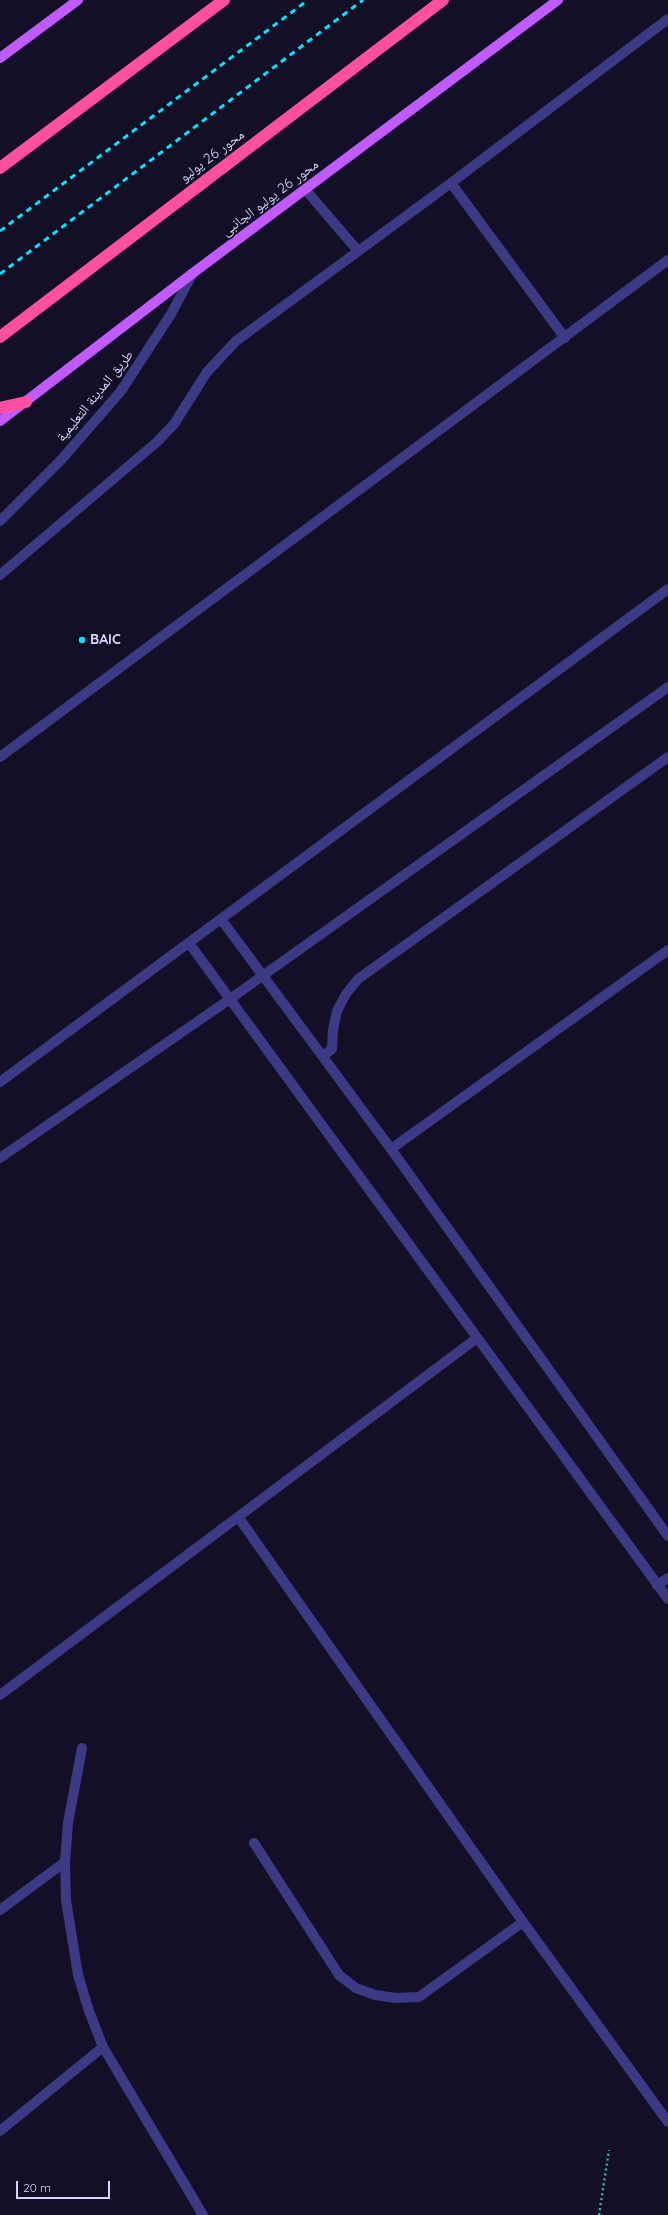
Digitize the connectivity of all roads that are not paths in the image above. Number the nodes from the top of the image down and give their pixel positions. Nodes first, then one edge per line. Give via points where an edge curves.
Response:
1 (78, 0) edge
2 (224, 0) edge
3 (443, 0) edge
4 (558, 0) edge
5 (668, 19) edge
6 (0, 58) edge
7 (0, 168) edge
8 (451, 183) junction
9 (305, 189) junction
10 (358, 251) junction
11 (668, 260) edge
12 (193, 273) junction
13 (0, 337) edge
14 (565, 338) junction
15 (26, 402) junction
16 (0, 408) edge
17 (0, 421) edge
18 (0, 521) edge
19 (0, 575) edge
20 (668, 589) edge
21 (668, 688) edge
22 (0, 757) edge
23 (668, 758) edge
24 (221, 919) junction
25 (189, 943) junction
26 (668, 950) edge
27 (263, 975) junction
28 (230, 1000) junction
29 (324, 1055) junction
30 (0, 1082) edge
31 (391, 1149) junction
32 (0, 1158) edge
33 (477, 1338) junction
34 (239, 1518) junction
35 (668, 1536) edge
36 (668, 1578) edge
37 (658, 1585) junction
38 (668, 1599) edge
39 (0, 1695) edge
40 (82, 1748) dead end
41 (254, 1843) dead end
42 (65, 1862) junction
43 (0, 1910) edge
44 (523, 1922) junction
45 (103, 2047) junction
46 (668, 2122) edge
47 (0, 2131) edge
48 (203, 2215) edge

1 - 6 main road
2 - 7 highway
3 - 13 highway, محور 26 يوليو
4 - 9 main road, محور 26 يوليو الجانبى
5 - 8 street
8 - 10 street
8 - 14 street
9 - 10 street
9 - 12 main road, محور 26 يوليو الجانبى
10 - 19 street via 236,341 206,372 174,424 157,442
11 - 14 street
12 - 15 main road, محور 26 يوليو الجانبى
12 - 18 street, طريق المدينة التعليمية via 167,320 121,391 61,460
14 - 22 street
15 - 16 highway
15 - 17 main road, محور 26 يوليو الجانبى
20 - 24 street
21 - 27 street
23 - 29 street via 358,979 346,994 337,1012 332,1049
24 - 25 street
24 - 27 street
25 - 28 street
25 - 30 street
26 - 31 street
27 - 28 street
27 - 29 street
28 - 32 street
28 - 33 street
29 - 31 street
31 - 35 street
33 - 34 street
33 - 37 street
34 - 39 street
34 - 44 street
36 - 37 street
37 - 38 street
40 - 42 street via 68,1823
41 - 44 street via 339,1975 356,1988 376,1996 419,1996
42 - 43 street
42 - 45 street via 66,1900 78,1975
44 - 46 street
45 - 47 street
45 - 48 street

